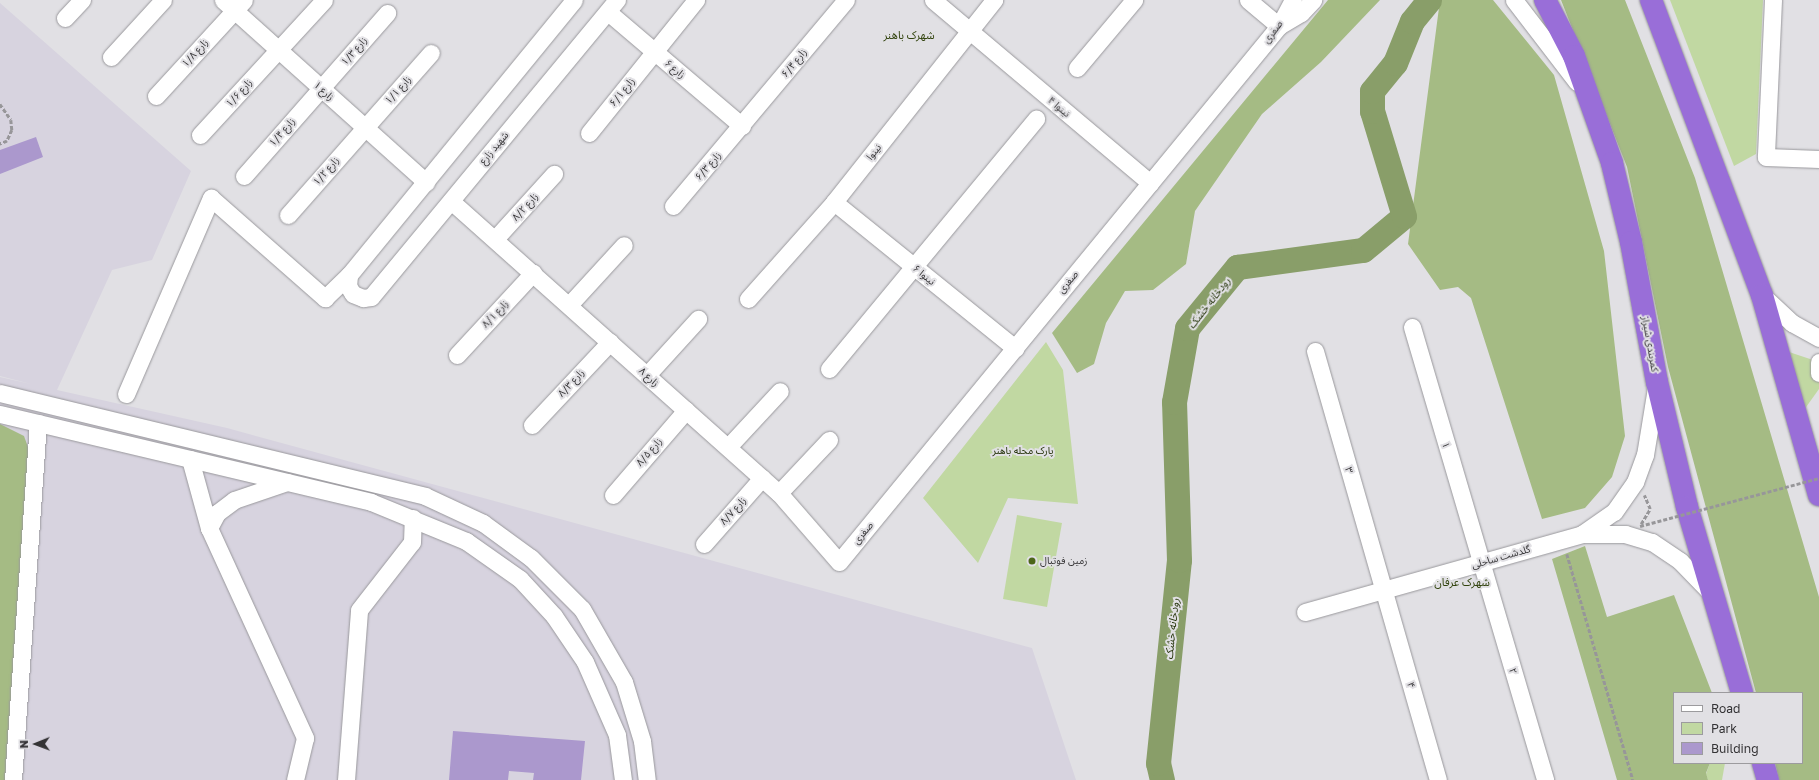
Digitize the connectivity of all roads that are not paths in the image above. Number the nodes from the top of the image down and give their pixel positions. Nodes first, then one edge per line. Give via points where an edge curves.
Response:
1 (82, 0) edge
2 (163, 0) edge
3 (324, 0) edge
4 (574, 0) edge
5 (696, 0) edge
6 (846, 0) edge
7 (933, 0) edge
8 (994, 0) edge
9 (1134, 0) edge
10 (1248, 0) edge
11 (1293, 0) edge
12 (1313, 0) edge
13 (1514, 0) edge
14 (1545, 0) edge
15 (1651, 0) edge
16 (1773, 0) edge
17 (234, 3) edge
18 (613, 6) edge
19 (387, 14) dead end
20 (65, 18) dead end
21 (1279, 26) junction
22 (969, 31) junction
23 (278, 50) junction
24 (655, 51) junction
25 (431, 53) dead end
26 (111, 57) dead end
27 (1077, 68) dead end
28 (321, 88) junction
29 (156, 96) dead end
30 (1591, 103) junction
31 (1036, 119) dead end
32 (742, 126) junction
33 (365, 128) junction
34 (589, 133) dead end
35 (200, 135) dead end
36 (1819, 159) edge
37 (554, 174) dead end
38 (244, 176) dead end
39 (426, 182) junction
40 (1150, 183) junction
41 (451, 201) junction
42 (834, 202) junction
43 (673, 206) dead end
44 (288, 215) dead end
45 (495, 239) junction
46 (624, 245) dead end
47 (914, 267) junction
48 (533, 273) junction
49 (349, 275) junction
50 (1762, 295) junction
51 (748, 299) dead end
52 (568, 305) junction
53 (698, 318) dead end
54 (1412, 328) dead end
55 (1819, 338) edge
56 (610, 342) junction
57 (1015, 348) junction
58 (1315, 351) dead end
59 (457, 355) dead end
60 (1819, 362) edge
61 (829, 369) dead end
62 (1819, 373) edge
63 (647, 375) junction
64 (1657, 382) junction
65 (780, 391) dead end
66 (0, 392) edge
67 (126, 394) dead end
68 (686, 410) junction
69 (0, 414) edge
70 (38, 423) junction
71 (532, 425) dead end
72 (829, 440) dead end
73 (728, 447) junction
74 (190, 459) junction
75 (762, 478) junction
76 (287, 482) junction
77 (779, 493) junction
78 (613, 494) dead end
79 (1819, 495) edge
80 (413, 518) junction
81 (209, 528) junction
82 (1582, 534) junction
83 (704, 544) dead end
84 (839, 562) joint
85 (1481, 562) junction
86 (1384, 590) junction
87 (1712, 594) junction
88 (1305, 612) dead end
89 (1742, 692) edge
90 (1763, 764) edge
91 (13, 780) edge
92 (295, 780) edge
93 (346, 780) edge
94 (623, 780) edge
95 (647, 780) edge
96 (1438, 780) edge
97 (1545, 780) edge
98 (1768, 780) edge

1 - 20 street
2 - 26 street
3 - 23 street, ۱/۶ زارع
4 - 39 street
5 - 24 street, ۶/۱ زارع
6 - 32 street, ۶/۴ زارع
7 - 22 street, ۴ نینوا
8 - 22 street, نینوا
9 - 27 street
10 - 21 street
11 - 21 street, صفری
12 - 21 street via 1301,13
13 - 30 street via 1554,50
14 - 30 highway, کمربندی شیراز via 1574,56
15 - 50 highway
16 - 36 street via 1766,157
17 - 23 street, ۱ زارع
17 - 29 street, ۱/۸ زارع
18 - 24 street, ۶ زارع
18 - 41 street, شهید زارع
19 - 28 street, ۱/۳ زارع
21 - 40 street, صفری
22 - 40 street, ۴ نینوا
22 - 42 street, نینوا
23 - 28 street, ۱ زارع
23 - 35 street, ۱/۶ زارع
24 - 32 street, ۶ زارع
24 - 34 street, ۶/۱ زارع
25 - 33 street, ۱/۱ زارع
28 - 33 street, ۱ زارع
28 - 38 street, ۱/۴ زارع
30 - 64 highway, کمربندی شیراز via 1612,163 1631,242
31 - 47 street
32 - 43 street, ۶/۳ زارع
33 - 39 street, ۱ زارع
33 - 44 street, ۱/۲ زارع
37 - 45 street, ۸/۲ زارع
39 - 49 street
40 - 57 street, صفری
41 - 45 street, ۸ زارع
41 - 49 street, شهید زارع via 371,297 363,298 353,294 348,286
42 - 47 street, ۶ نینوا
42 - 51 street, نینوا
45 - 48 street, ۸ زارع
46 - 52 street
47 - 57 street, ۶ نینوا
47 - 61 street
48 - 52 street, ۸ زارع
48 - 59 street, ۸/۱ زارع
49 - 67 street via 324,298 211,198
50 - 55 street via 1792,323
50 - 79 highway
52 - 56 street, ۸ زارع
53 - 63 street
54 - 85 street, ۱
56 - 63 street, ۸ زارع
56 - 71 street, ۸/۳ زارع
57 - 84 street, صفری
58 - 86 street, ۳
60 - 62 street
63 - 68 street, ۸ زارع
64 - 82 street, گلدشت ساحلی via 1645,455 1635,482 1614,512
64 - 87 highway, کمربندی شیراز
65 - 73 street
66 - 95 street via 410,492 483,523 531,558 582,609 624,682 642,741
68 - 73 street, ۸ زارع
68 - 78 street, ۸/۵ زارع
69 - 70 street
70 - 74 street
70 - 91 street
72 - 77 street
73 - 75 street, ۸ زارع
74 - 76 street
74 - 81 street
75 - 77 street, ۸ زارع
75 - 83 street, ۸/۷ زارع
76 - 80 street via 371,502
76 - 81 street via 234,500 217,513
77 - 84 street, ۸ زارع
80 - 93 street via 412,542 359,610
80 - 94 street via 478,550 520,579 554,616 585,662 617,735
81 - 92 street via 305,738
82 - 85 street, گلدشت ساحلی
82 - 87 street, گلدشت ساحلی via 1625,534 1652,542 1680,561
85 - 86 street, گلدشت ساحلی
85 - 97 street, ۲
86 - 88 street, گلدشت ساحلی
86 - 96 street, ۴
87 - 89 highway, کمربندی شیراز
90 - 98 highway

